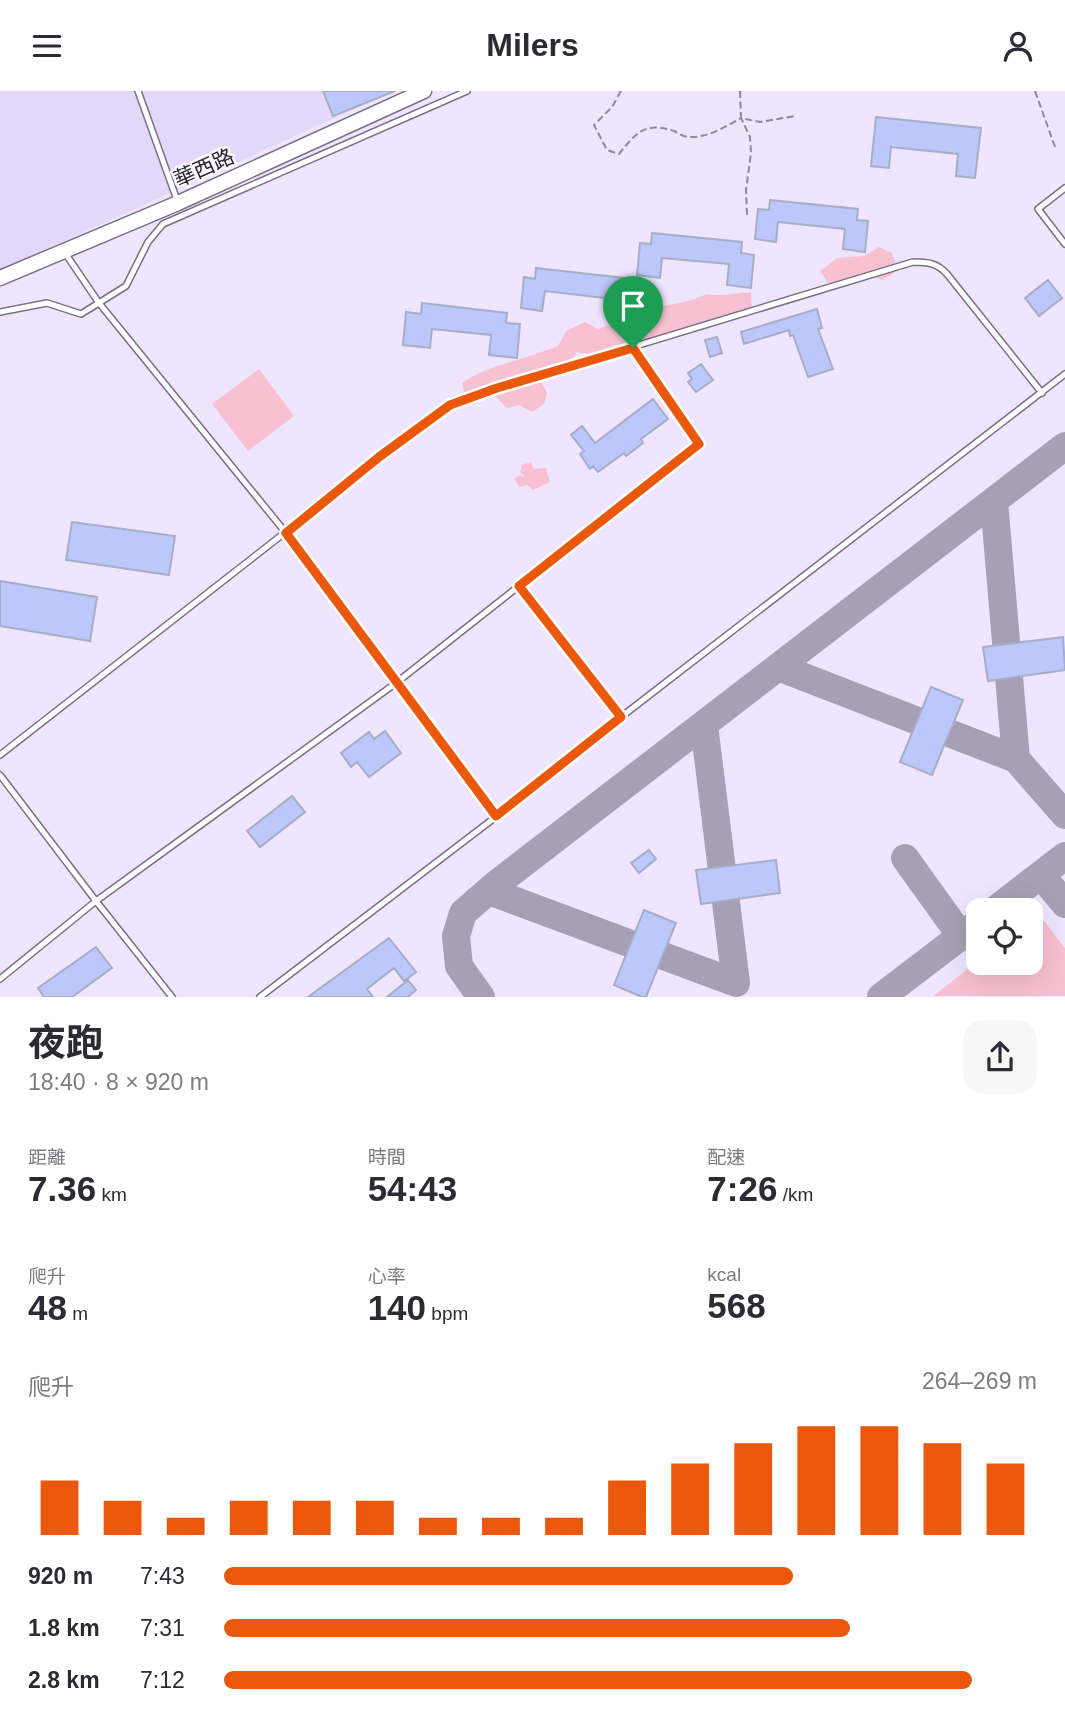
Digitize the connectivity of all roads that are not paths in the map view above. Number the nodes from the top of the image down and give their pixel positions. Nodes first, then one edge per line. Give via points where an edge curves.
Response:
1 (138, 91) edge
2 (424, 91) edge
3 (467, 91) edge
4 (1065, 188) edge
5 (178, 203) junction
6 (1065, 244) edge
7 (63, 251) junction
8 (0, 278) edge
9 (99, 303) junction
10 (0, 312) edge
11 (633, 348) junction
12 (1065, 374) edge
13 (1042, 393) junction
14 (286, 533) junction
15 (519, 586) junction
16 (396, 683) junction
17 (621, 717) junction
18 (0, 755) edge
19 (0, 775) edge
20 (496, 816) junction
21 (96, 901) junction
22 (0, 978) edge
23 (172, 996) edge
24 (260, 996) edge

1 - 5 lane
2 - 5 street, 華西路
3 - 9 lane via 163,224 148,242 126,286
4 - 6 lane via 1038,209
5 - 7 street, 華西路
7 - 8 street, 華西路
7 - 9 lane
9 - 10 lane via 81,314 47,303
9 - 14 lane
11 - 13 lane via 925,262 940,266
11 - 14 lane via 450,405
11 - 15 lane via 699,444
12 - 13 lane
13 - 17 lane
14 - 16 lane
14 - 18 lane
15 - 16 lane
15 - 17 lane
16 - 20 lane
16 - 21 lane
17 - 20 lane
19 - 21 lane
20 - 24 lane
21 - 22 lane
21 - 23 lane

